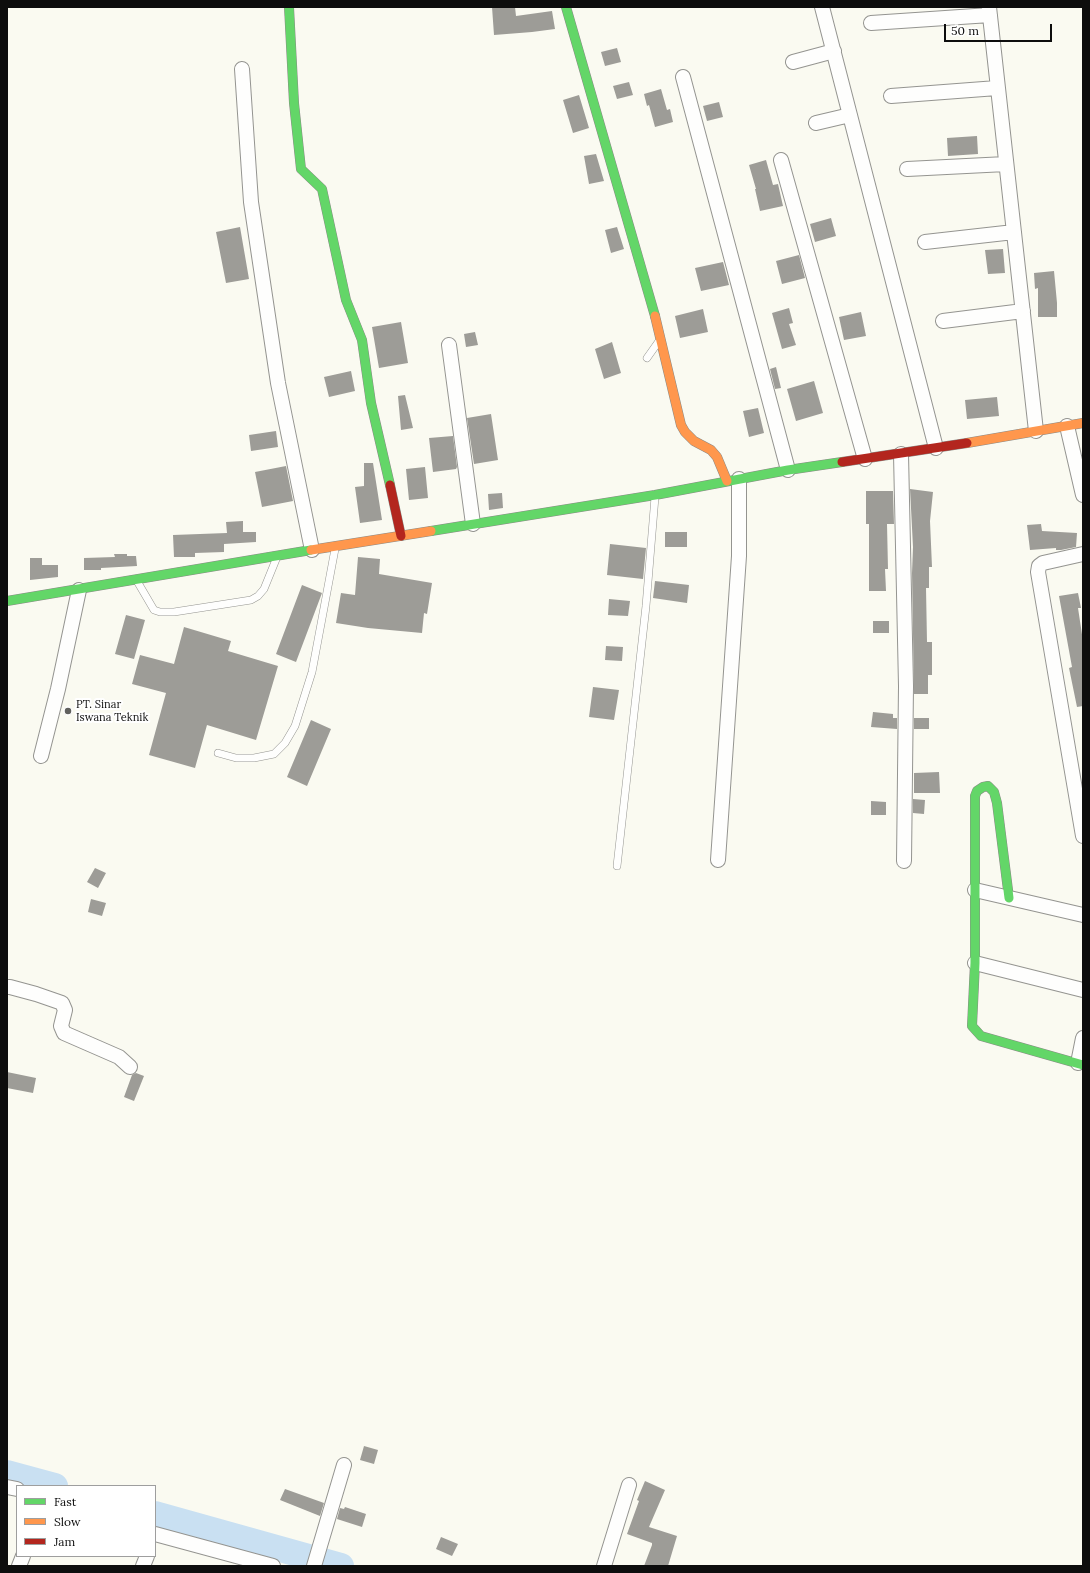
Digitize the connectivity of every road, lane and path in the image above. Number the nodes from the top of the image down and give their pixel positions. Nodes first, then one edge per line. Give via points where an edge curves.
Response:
1 (289, 7) edge
2 (566, 7) edge
3 (822, 7) edge
4 (990, 11) edge
5 (871, 23) dead end
6 (834, 51) junction
7 (793, 62) dead end
8 (242, 69) dead end
9 (683, 77) dead end
10 (998, 88) junction
11 (891, 96) dead end
12 (850, 115) junction
13 (816, 123) dead end
14 (781, 160) dead end
15 (1006, 164) junction
16 (907, 169) dead end
17 (1014, 232) junction
18 (925, 242) dead end
19 (1023, 311) junction
20 (944, 321) dead end
21 (661, 338) junction
22 (449, 345) dead end
23 (647, 358) dead end
24 (1083, 423) edge
25 (1067, 426) junction
26 (1036, 431) junction
27 (936, 448) junction
28 (901, 454) junction
29 (865, 459) junction
30 (788, 470) junction
31 (733, 480) junction
32 (655, 495) junction
33 (1083, 495) edge
34 (473, 524) junction
35 (401, 536) junction
36 (335, 547) junction
37 (312, 550) junction
38 (1083, 554) edge
39 (278, 555) junction
40 (136, 579) junction
41 (79, 590) junction
42 (7, 601) edge
43 (218, 753) dead end
44 (41, 756) dead end
45 (1083, 836) edge
46 (718, 860) dead end
47 (904, 862) dead end
48 (617, 866) dead end
49 (975, 890) junction
50 (1009, 898) junction
51 (1083, 915) edge
52 (975, 963) junction
53 (7, 987) edge
54 (1083, 990) edge
55 (1083, 1038) edge
56 (1081, 1064) edge
57 (130, 1067) dead end
58 (344, 1465) dead end
59 (628, 1486) dead end
60 (156, 1534) edge
61 (254, 1564) edge
62 (273, 1566) edge
63 (314, 1566) edge
64 (604, 1566) edge

1 - 35 street via 294,103 301,168 322,189 346,300 362,340 371,403
2 - 21 street
3 - 6 street
4 - 5 street
4 - 10 street
6 - 7 street
6 - 12 street
8 - 37 street via 251,202 278,383
9 - 30 street
10 - 11 street
10 - 15 street
12 - 13 street
12 - 27 street
14 - 29 street
15 - 16 street
15 - 17 street
17 - 18 street
17 - 19 street
19 - 20 street
19 - 26 street
21 - 23 lane
21 - 31 street via 681,425 694,441 717,456
22 - 34 street
24 - 25 street
25 - 26 street
25 - 33 street
26 - 27 street
27 - 28 street
28 - 29 street
28 - 47 street via 906,686
29 - 30 street
30 - 31 street
31 - 32 street
31 - 46 street via 739,556
32 - 34 street
32 - 48 lane via 646,606
34 - 35 street
35 - 36 street
36 - 37 street
36 - 43 lane via 312,672 295,726 285,743 274,754 236,758
37 - 39 street
38 - 45 street via 1043,563 1039,566 1038,572
39 - 40 street
39 - 40 lane via 264,589 251,600 160,612 154,610
40 - 41 street
41 - 42 street
41 - 44 street
49 - 50 street
49 - 50 street via 975,796 977,791 988,786 994,792 997,803
49 - 52 street
50 - 51 street
52 - 54 street
52 - 56 street via 972,1026 980,1036
53 - 57 street via 62,1003 65,1010 61,1026 64,1033 119,1057
55 - 56 street
58 - 63 street
59 - 64 street
60 - 61 street
61 - 62 street

